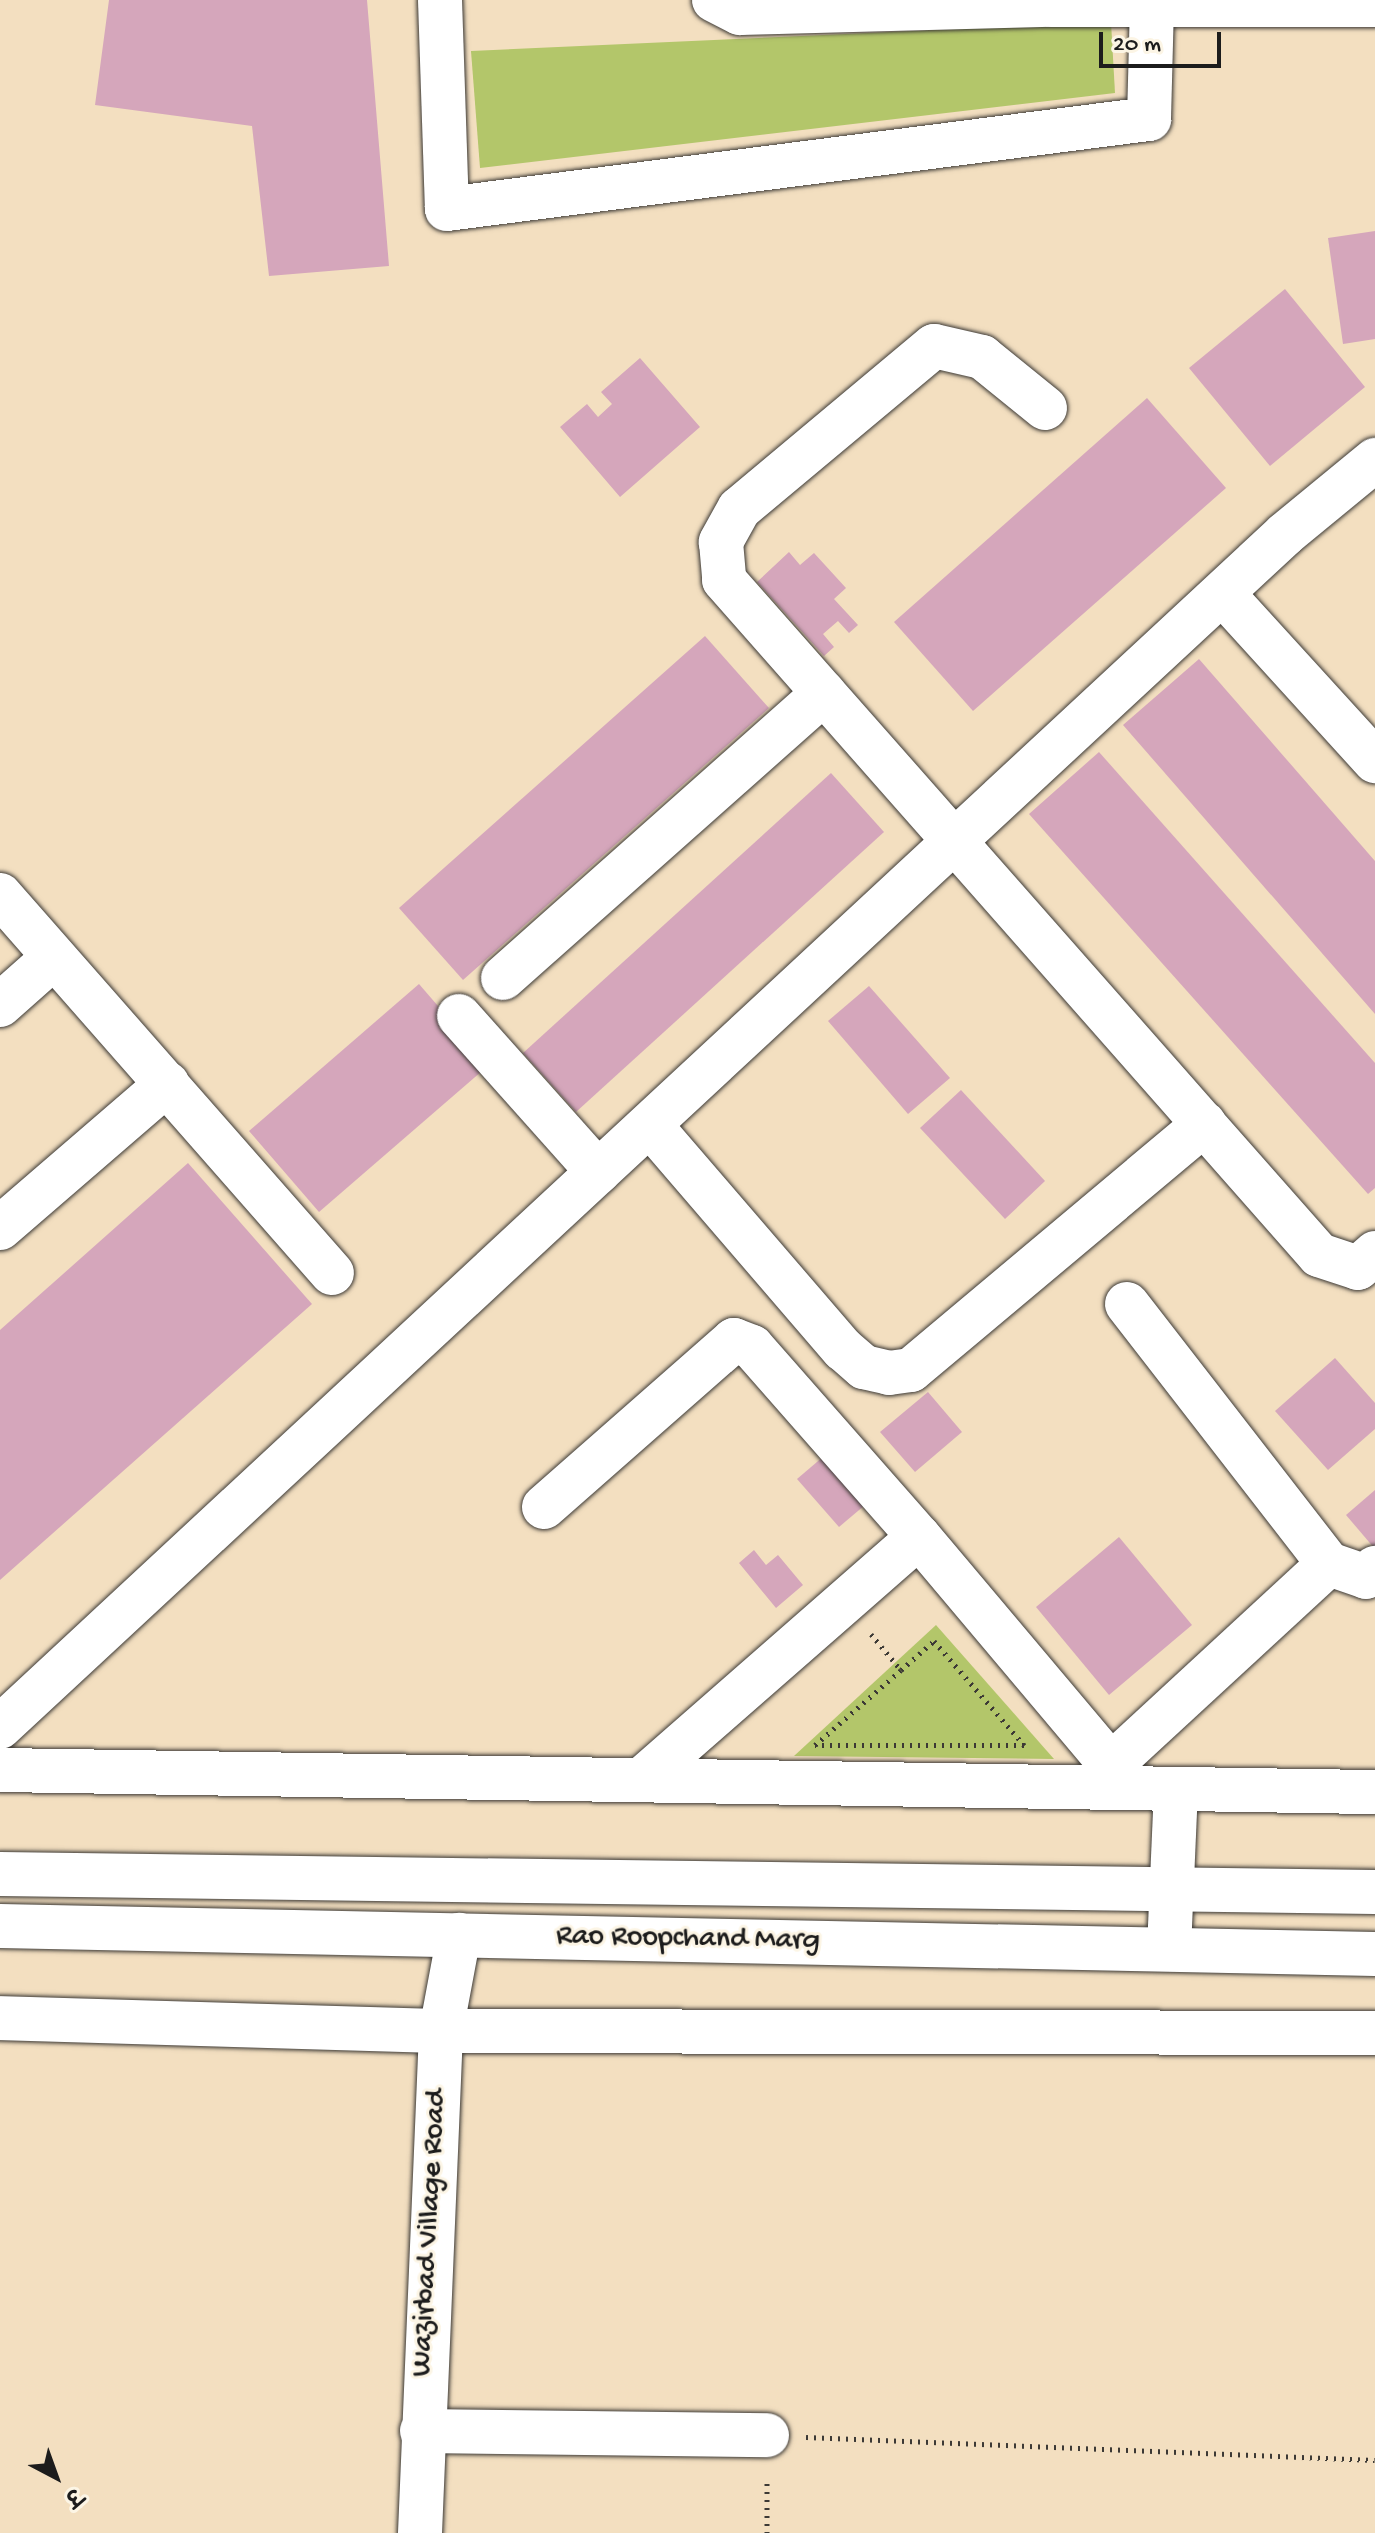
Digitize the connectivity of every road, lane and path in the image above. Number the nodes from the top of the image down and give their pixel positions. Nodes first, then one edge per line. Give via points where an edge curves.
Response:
1 (440, 0) edge
2 (714, 0) edge
3 (1051, 2) edge
4 (1152, 5) junction
5 (1375, 5) edge
6 (1045, 408) dead end
7 (1375, 460) edge
8 (1223, 594) junction
9 (824, 693) junction
10 (1371, 749) edge
11 (956, 842) junction
12 (0, 895) edge
13 (54, 957) junction
14 (503, 978) dead end
15 (0, 1005) edge
16 (459, 1016) dead end
17 (167, 1084) junction
18 (1204, 1124) junction
19 (650, 1125) junction
20 (598, 1172) junction
21 (0, 1228) edge
22 (1375, 1253) edge
23 (332, 1273) dead end
24 (1127, 1304) dead end
25 (544, 1507) dead end
26 (919, 1537) junction
27 (1357, 1570) edge
28 (934, 1641) joint
29 (0, 1727) edge
30 (0, 1770) edge
31 (1121, 1776) junction
32 (641, 1780) junction
33 (1176, 1789) junction
34 (1375, 1792) edge
35 (0, 1874) edge
36 (1172, 1890) junction
37 (1375, 1892) edge
38 (0, 1926) edge
39 (459, 1935) junction
40 (1169, 1949) junction
41 (1375, 1954) edge
42 (0, 2018) edge
43 (441, 2031) junction
44 (1375, 2033) edge
45 (422, 2431) junction
46 (767, 2435) junction
47 (1375, 2460) edge
48 (420, 2533) edge
49 (767, 2533) edge

1 - 4 street via 447,209 1149,119
2 - 3 street via 740,13
3 - 4 street
4 - 5 street
6 - 9 street via 982,357 934,346 739,509 721,542 724,580
7 - 8 street
8 - 10 street
8 - 11 street
9 - 11 street
9 - 14 street
11 - 18 street
11 - 19 street
12 - 13 street
13 - 15 street
13 - 17 street
16 - 20 street
17 - 21 street
17 - 23 street
18 - 19 street via 911,1370 889,1373 864,1367 843,1349
18 - 22 street via 1319,1255 1358,1268
19 - 20 street
20 - 29 street
24 - 27 street
25 - 26 street via 734,1340 752,1347
26 - 31 street
26 - 32 street
27 - 31 street
28 - 28 path via 1024,1745 815,1745 901,1670
30 - 32 street
31 - 32 street
31 - 33 street
33 - 34 street
33 - 36 street
35 - 36 street, Rao Roopchand Marg
36 - 37 street, Rao Roopchand Marg
36 - 40 street
38 - 39 street, Rao Roopchand Marg
39 - 40 street, Rao Roopchand Marg
39 - 43 street, Wazirbad Village Road
40 - 41 street, Rao Roopchand Marg
42 - 43 street
43 - 44 street
43 - 45 street, Wazirbad Village Road
45 - 46 street
45 - 48 street, Wazirbad Village Road
46 - 47 path
46 - 49 path

